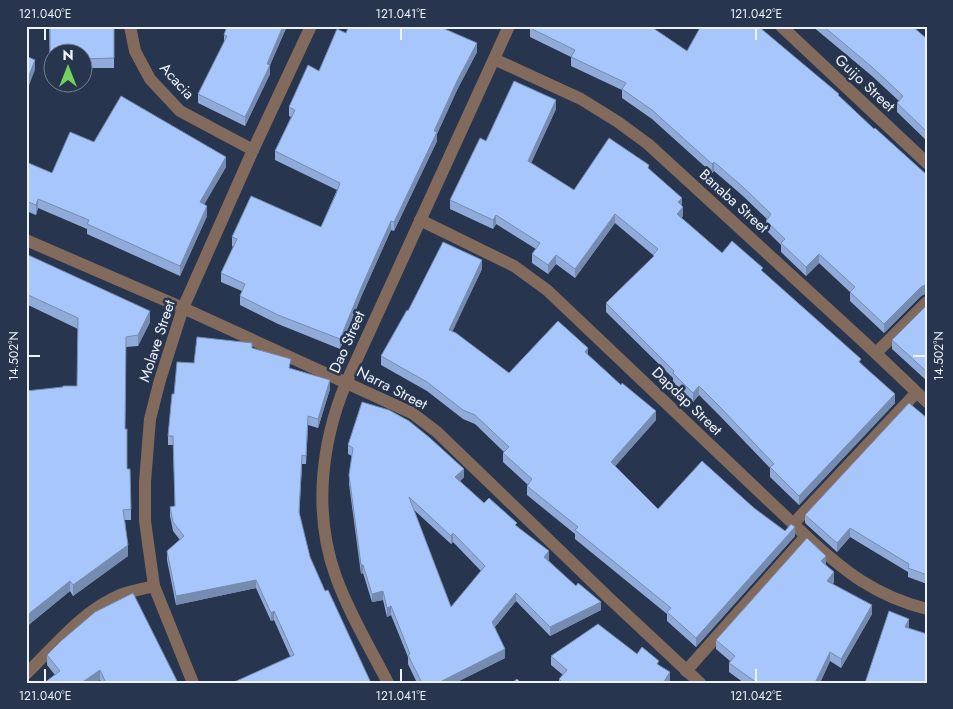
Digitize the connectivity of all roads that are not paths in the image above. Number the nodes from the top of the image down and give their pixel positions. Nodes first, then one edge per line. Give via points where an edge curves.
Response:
1 (130, 26) edge
2 (310, 26) edge
3 (509, 26) edge
4 (781, 26) edge
5 (494, 59) junction
6 (253, 150) junction
7 (927, 163) edge
8 (420, 220) junction
9 (26, 240) edge
10 (927, 302) edge
11 (183, 308) junction
12 (876, 353) junction
13 (346, 383) junction
14 (916, 393) junction
15 (927, 402) edge
16 (793, 524) junction
17 (806, 536) junction
18 (154, 586) junction
19 (927, 609) edge
20 (686, 670) junction
21 (26, 674) edge
22 (193, 683) edge
23 (388, 683) edge
24 (700, 683) edge

1 - 6 street, Acacia via 135,51 150,79 180,111
2 - 6 street, Molave Street
3 - 5 street, Dao Street
4 - 7 street, Guijo Street
5 - 8 street, Dao Street
5 - 12 street, Banaba Street via 581,99 648,144
6 - 11 street, Molave Street
8 - 13 street, Dao Street
8 - 16 street, Dapdap Street via 514,266 546,290
9 - 11 street, Narra Street
10 - 12 street
11 - 13 street, Narra Street
11 - 18 street, Molave Street via 150,419 145,521
12 - 14 street, Banaba Street
13 - 20 street, Narra Street via 412,413 437,432
13 - 23 street, Dao Street via 327,439 322,484 326,538 336,577
14 - 15 street, Banaba Street
14 - 16 street
16 - 17 street, Dapdap Street
17 - 19 street, Dapdap Street via 861,582
17 - 20 street
18 - 21 street via 121,594 100,605 79,621
18 - 22 street, Molave Street
20 - 24 street, Narra Street

